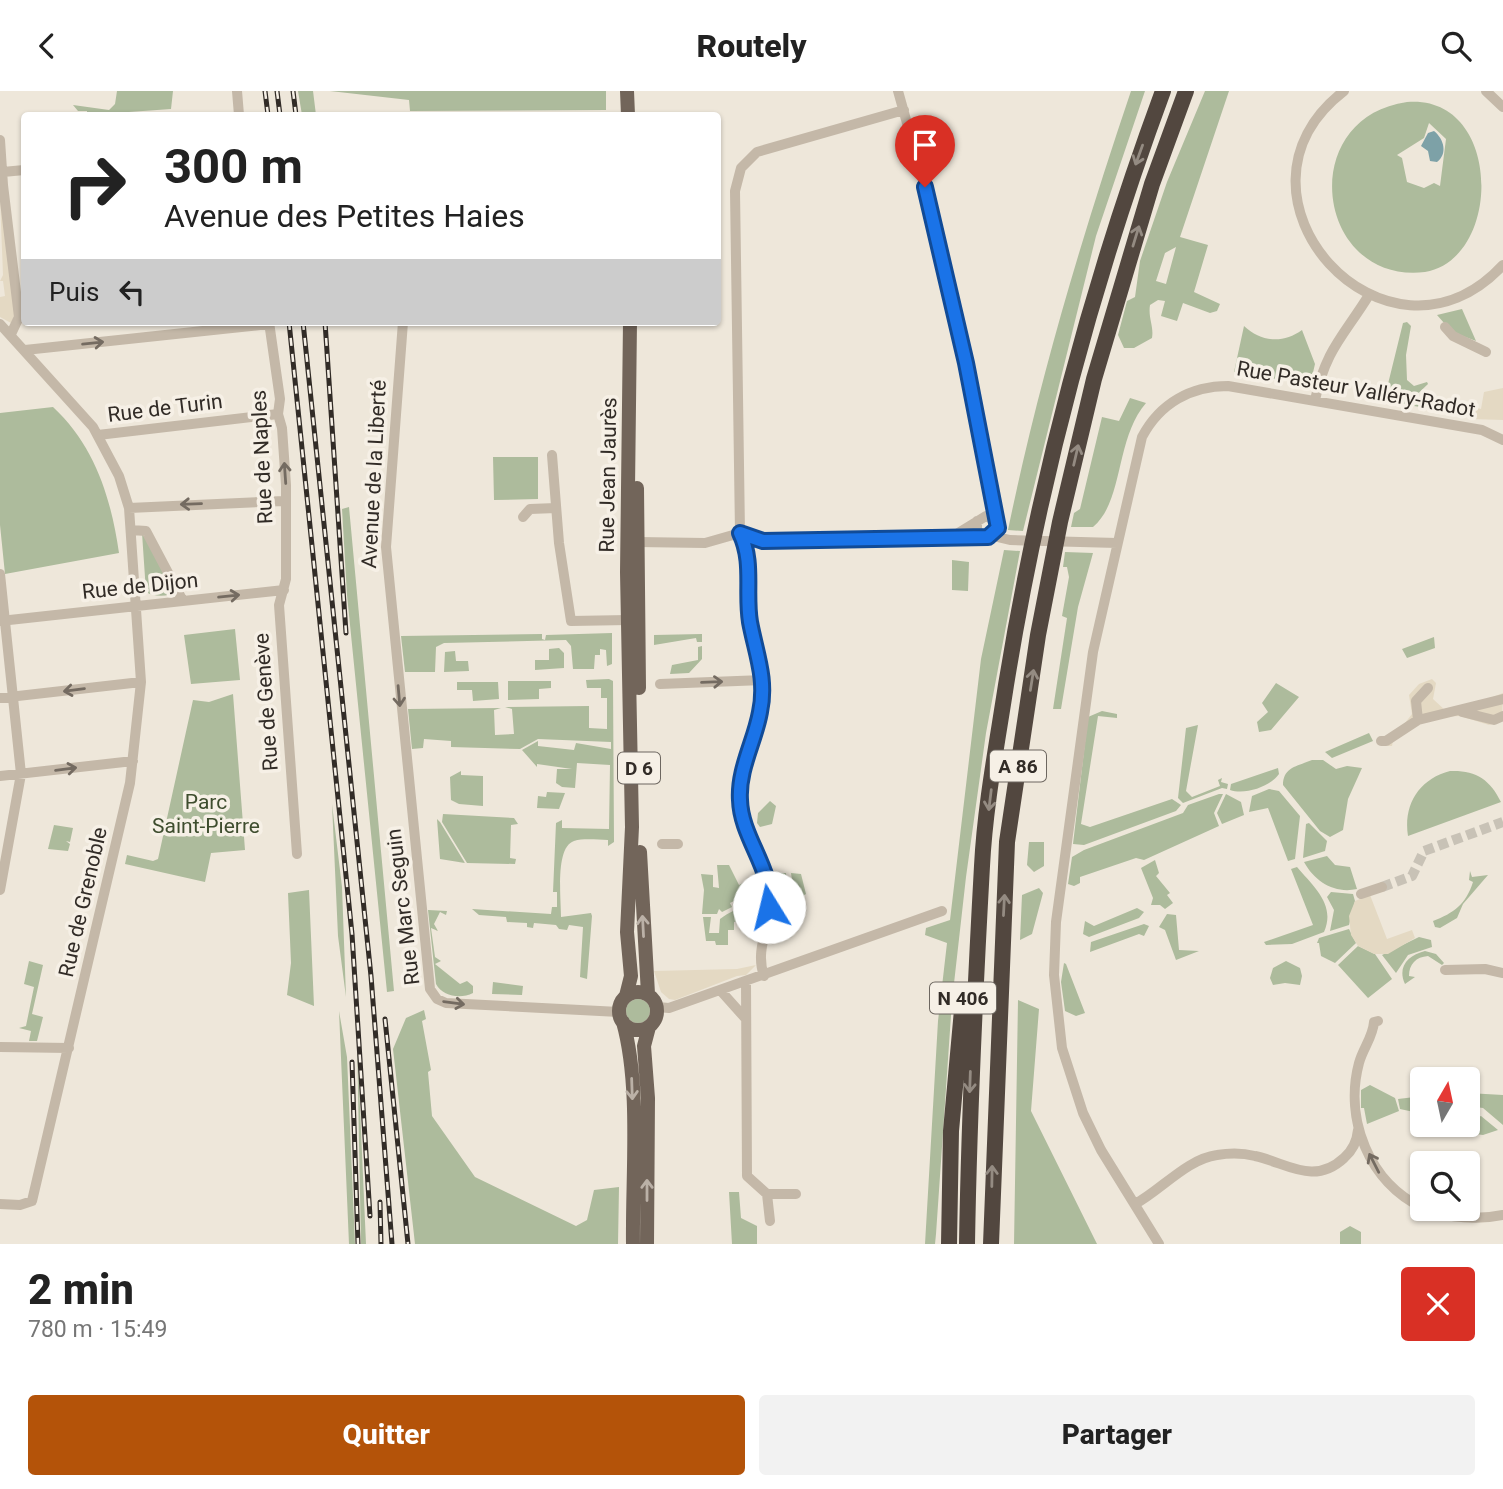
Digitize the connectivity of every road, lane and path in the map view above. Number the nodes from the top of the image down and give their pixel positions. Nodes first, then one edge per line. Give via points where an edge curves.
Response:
1 (237, 91) edge
2 (627, 91) edge
3 (898, 91) edge
4 (1163, 91) edge
5 (1186, 91) edge
6 (1344, 91) edge
7 (1486, 91) edge
8 (1503, 107) edge
9 (904, 110) junction
10 (239, 112) edge
11 (628, 112) edge
12 (0, 140) edge
13 (1, 170) edge
14 (21, 170) edge
15 (2, 186) edge
16 (19, 261) edge
17 (1503, 265) edge
18 (1369, 295) junction
19 (0, 324) edge
20 (242, 326) edge
21 (269, 326) edge
22 (403, 326) edge
23 (630, 326) edge
24 (1445, 327) dead end
25 (11, 334) junction
26 (25, 350) junction
27 (1486, 352) dead end
28 (1315, 400) junction
29 (278, 414) junction
30 (1503, 428) edge
31 (1482, 430) junction
32 (99, 435) junction
33 (1503, 440) edge
34 (552, 455) dead end
35 (284, 501) junction
36 (129, 508) junction
37 (556, 508) junction
38 (523, 517) dead end
39 (988, 525) junction
40 (131, 530) junction
41 (740, 533) junction
42 (633, 542) junction
43 (1117, 543) junction
44 (0, 573) edge
45 (284, 590) junction
46 (183, 601) junction
47 (137, 606) junction
48 (628, 620) junction
49 (2, 621) edge
50 (394, 628) joint
51 (763, 680) junction
52 (141, 682) junction
53 (660, 684) dead end
54 (1428, 688) dead end
55 (12, 697) junction
56 (0, 698) edge
57 (1489, 698) junction
58 (1503, 699) edge
59 (1459, 712) junction
60 (1499, 718) edge
61 (1418, 720) junction
62 (1381, 741) dead end
63 (133, 761) junction
64 (21, 774) junction
65 (0, 776) edge
66 (662, 844) dead end
67 (678, 844) dead end
68 (297, 854) dead end
69 (982, 867) junction
70 (1382, 887) tunnel mouth
71 (0, 890) edge
72 (1361, 894) dead end
73 (942, 911) dead end
74 (1445, 969) dead end
75 (1503, 973) edge
76 (764, 976) junction
77 (746, 981) junction
78 (720, 990) junction
79 (648, 994) junction
80 (626, 996) junction
81 (657, 1007) junction
82 (621, 1017) junction
83 (746, 1019) junction
84 (1378, 1021) dead end
85 (649, 1027) junction
86 (0, 1047) edge
87 (69, 1048) junction
88 (1358, 1130) junction
89 (767, 1194) junction
90 (796, 1194) dead end
91 (1410, 1199) edge
92 (0, 1204) edge
93 (1135, 1204) junction
94 (1503, 1215) edge
95 (1480, 1216) edge
96 (770, 1221) dead end
97 (947, 1239) edge
98 (633, 1244) edge
99 (647, 1244) edge
100 (967, 1244) edge
101 (990, 1244) edge
102 (1159, 1244) edge

1 - 10 street
2 - 11 main road
3 - 9 street
4 -> 69 highway, A 86 via 1112,232 1038,517 999,733
101 -> 5 highway, A 86 via 1007,842 1053,562 1116,303
6 - 18 street via 1320,114 1307,138 1297,171 1297,199 1303,225 1320,256 1343,280
7 - 8 street
9 - 39 street via 966,363 988,482
9 - 41 street via 757,152 741,168 735,191
12 - 13 street
13 - 14 street
13 - 15 street
15 - 16 street
16 - 25 street via 19,317
17 - 18 street via 1479,285 1441,301 1400,303
18 - 28 street via 1329,352
19 - 25 street, Rue de Grenoble
26 -> 20 street
21 - 29 street, Rue de Naples
22 - 50 street, Avenue de la Liberté via 386,547
23 - 42 main road, Rue Jean Jaurès / D 6 via 636,413
24 - 27 street via 1453,336
25 - 26 street, Rue de Grenoble
26 - 32 street, Rue de Grenoble
28 - 31 street, Rue Pasteur Valléry-Radot
28 - 43 street, Rue Pasteur Valléry-Radot via 1228,386 1181,395 1163,409 1142,437
29 - 32 street, Rue de Turin
35 -> 29 street, Rue de Naples
30 - 31 street, Rue Pasteur Valléry-Radot
31 - 33 street, Rue Pasteur Valléry-Radot
32 - 36 street, Rue de Grenoble
34 - 37 street
35 -> 36 street
35 - 45 street, Rue de Naples
36 - 40 street, Rue de Grenoble
37 - 38 street via 530,509
37 - 48 street via 571,621
39 - 41 street via 953,537 763,541
39 - 43 street via 1018,540
40 - 46 street via 146,531
40 - 47 street, Rue de Grenoble
41 - 42 street via 705,543
41 - 51 street via 748,551 750,621
42 - 48 main road, Rue Jean Jaurès / D 6 via 627,572
79 -> 42 main road, D 6
43 - 93 street, Rue Pasteur Valléry-Radot via 1093,652 1056,922 1054,975 1070,1080 1101,1150
44 - 49 street
46 -> 45 street, Rue de Dijon
45 - 68 street, Rue de Genève via 279,605 282,668
46 - 47 street, Rue de Dijon
47 - 49 street, Rue de Dijon
47 - 52 street, Rue de Grenoble
48 - 80 main road, D 6 via 632,827 627,932 631,976
49 - 55 street
50 -> 82 street, Rue Marc Seguin via 430,989 446,1003
53 -> 51 street
51 - 76 street via 740,801 745,831 770,895 760,953
52 -> 55 street
52 - 63 street, Rue de Grenoble
54 - 61 street via 1416,701
55 - 56 street
55 - 64 street
57 - 58 street
57 - 59 street
57 - 60 street
59 - 60 street
59 - 61 street
61 - 62 street
64 -> 63 street
63 - 87 street, Rue de Grenoble
64 - 65 street
64 - 71 street
66 - 67 street
69 - 97 highway, N 406 via 974,885 954,1096
69 -> 100 highway, A 86 via 970,1079
70 - 72 street
73 - 76 street
74 - 75 street
76 - 77 street
77 - 78 street
77 - 83 street
78 - 81 street via 669,1008
78 - 83 street
79 - 80 main road via 636,991
79 - 81 main road
80 - 82 main road
81 - 85 main road
82 - 85 main road via 632,1029
82 -> 98 main road via 630,1046
83 - 89 street via 747,1176
84 - 88 street via 1359,1064 1354,1105
99 -> 85 main road via 645,1046
86 - 87 street
87 - 92 street, Rue de Grenoble via 32,1201
91 -> 88 street via 1384,1180
88 - 93 street via 1350,1152 1320,1172 1295,1171 1252,1155 1215,1155
89 - 90 street
89 - 96 street
93 - 102 street, Rue Pasteur Valléry-Radot
94 - 95 street

